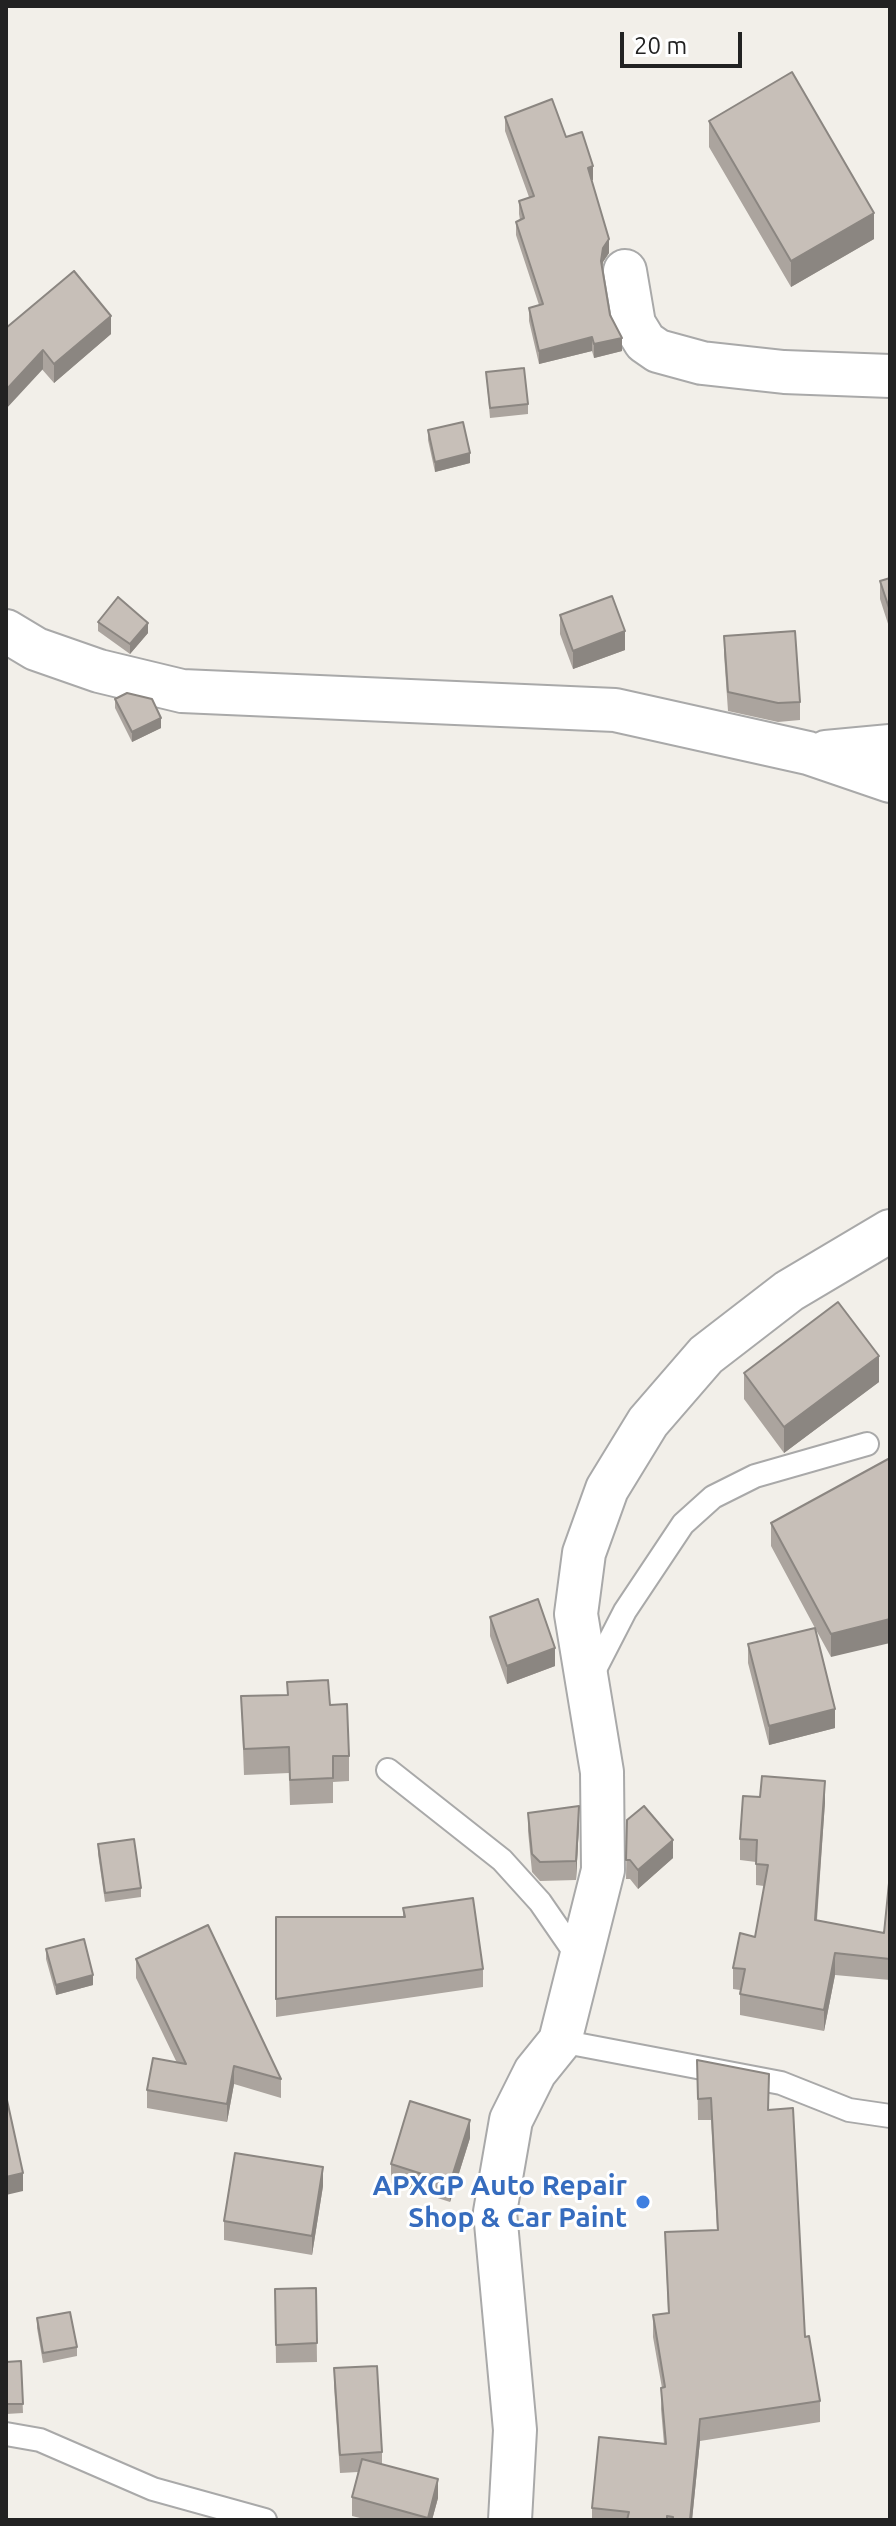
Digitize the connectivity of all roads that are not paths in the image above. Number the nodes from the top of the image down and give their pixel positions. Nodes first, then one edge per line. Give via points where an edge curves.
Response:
1 (625, 271) dead end
2 (890, 376) edge
3 (6, 631) edge
4 (890, 746) edge
5 (808, 753) junction
6 (890, 781) edge
7 (890, 1231) edge
8 (867, 1444) dead end
9 (587, 1683) junction
10 (388, 1770) dead end
11 (580, 1960) junction
12 (560, 2041) junction
13 (890, 2116) edge
14 (6, 2434) edge
15 (265, 2520) edge
16 (510, 2520) edge

1 - 2 street via 634,324 658,351 702,363 771,371
3 - 5 street via 36,649 99,671 182,691 615,710
4 - 5 street
5 - 6 street
7 - 9 street via 789,1291 718,1346 648,1422 607,1489 584,1553 576,1614
8 - 9 lane via 755,1476 713,1497 683,1524 625,1611
9 - 11 street via 602,1772 603,1870
10 - 11 lane via 502,1860 540,1902
11 - 12 street
12 - 13 lane via 781,2083 849,2110
12 - 16 street via 535,2072 511,2120 495,2212 515,2430
14 - 15 lane via 40,2440 153,2489

